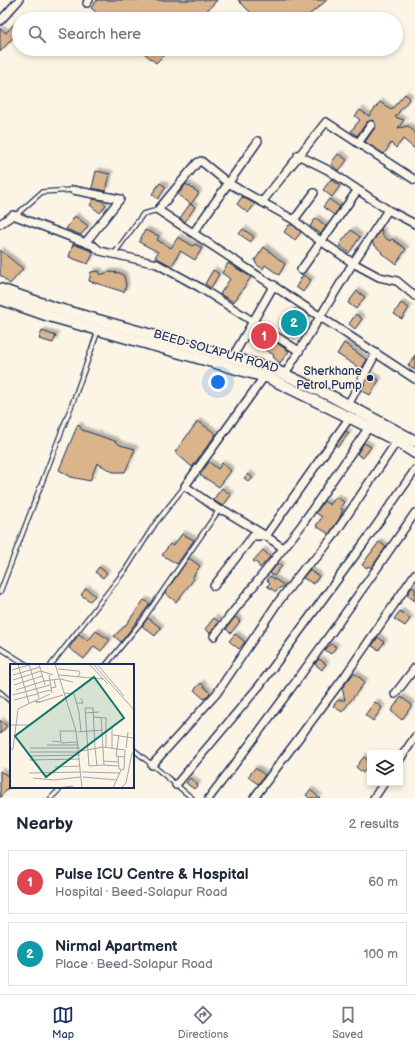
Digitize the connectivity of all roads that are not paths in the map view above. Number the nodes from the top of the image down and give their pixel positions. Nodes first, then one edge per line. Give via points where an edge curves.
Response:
1 (19, 0) edge
2 (0, 21) edge
3 (371, 125) dead end
4 (258, 141) dead end
5 (358, 143) junction
6 (298, 155) junction
7 (415, 180) edge
8 (228, 183) junction
9 (73, 190) joint
10 (357, 191) junction
11 (314, 193) dead end
12 (262, 202) junction
13 (158, 210) junction
14 (388, 210) junction
15 (15, 216) junction
16 (294, 220) junction
17 (0, 224) edge
18 (415, 224) edge
19 (194, 232) junction
20 (321, 241) junction
21 (86, 242) junction
22 (114, 254) junction
23 (353, 263) junction
24 (301, 270) dead end
25 (274, 285) junction
26 (0, 288) edge
27 (415, 296) edge
28 (0, 299) edge
29 (320, 316) junction
30 (253, 322) junction
31 (99, 331) junction
32 (298, 351) junction
33 (376, 353) junction
34 (232, 358) junction
35 (285, 374) junction
36 (264, 377) junction
37 (415, 379) edge
38 (348, 405) junction
39 (350, 417) junction
40 (369, 427) junction
41 (397, 441) junction
42 (415, 441) edge
43 (415, 453) edge
44 (415, 470) edge
45 (185, 486) junction
46 (219, 510) junction
47 (415, 514) edge
48 (266, 536) junction
49 (283, 548) junction
50 (415, 574) edge
51 (214, 586) dead end
52 (0, 592) edge
53 (214, 636) dead end
54 (0, 648) edge
55 (25, 664) edge
56 (51, 664) edge
57 (107, 664) edge
58 (415, 668) edge
59 (0, 692) edge
60 (395, 694) dead end
61 (10, 701) edge
62 (415, 737) edge
63 (134, 750) edge
64 (403, 755) edge
65 (152, 766) junction
66 (176, 785) junction
67 (382, 786) edge
68 (61, 788) edge
69 (51, 798) edge
70 (192, 798) edge
71 (209, 798) edge
72 (254, 798) edge
73 (374, 798) edge

1 - 2 street
3 - 5 street
4 - 8 street
5 - 6 street via 326,122
5 - 7 street
6 - 10 street via 328,170
6 - 12 street
8 - 12 street
8 - 13 street via 201,161
8 - 19 street
9 - 15 lane via 42,192
9 - 21 street via 120,199
10 - 14 street
10 - 20 street
11 - 16 street
12 - 16 street
13 - 19 street
13 - 22 lane via 143,214
14 - 18 street
14 - 23 street
15 - 17 street
15 - 21 street
16 - 20 street
19 - 25 street
20 - 23 street
20 - 24 street
21 - 22 street via 100,251
22 - 30 street via 156,264 200,287
23 - 27 street via 379,277 397,281
23 - 29 street
25 - 29 street
25 - 30 street
26 - 34 main road, BEED-SOLAPUR ROAD via 52,307
28 - 31 main road, BEED-SOLAPUR ROAD
29 - 32 street
29 - 33 street
30 - 32 street
30 - 34 street
31 - 36 main road, BEED-SOLAPUR ROAD
31 - 52 lane
32 - 35 street
33 - 37 street
33 - 38 street
34 - 35 main road, BEED-SOLAPUR ROAD
35 - 38 main road, BEED-SOLAPUR ROAD
36 - 39 main road, BEED-SOLAPUR ROAD
36 - 45 street
38 - 42 main road, BEED-SOLAPUR ROAD
39 - 40 main road, BEED-SOLAPUR ROAD
39 - 48 street
40 - 41 main road, BEED-SOLAPUR ROAD
40 - 49 street
41 - 43 main road, BEED-SOLAPUR ROAD
41 - 65 street via 332,538 276,605 217,693
44 - 66 street via 260,685
45 - 46 street
45 - 56 lane via 155,524 126,568
46 - 48 street via 225,511
46 - 57 lane via 142,621
47 - 71 street via 274,713
48 - 49 street
48 - 51 street via 253,536
49 - 53 street
50 - 72 street via 345,676
54 - 55 lane
58 - 60 street
59 - 61 lane
62 - 64 street
63 - 65 lane
65 - 66 lane
66 - 70 lane
67 - 73 street
68 - 69 lane

